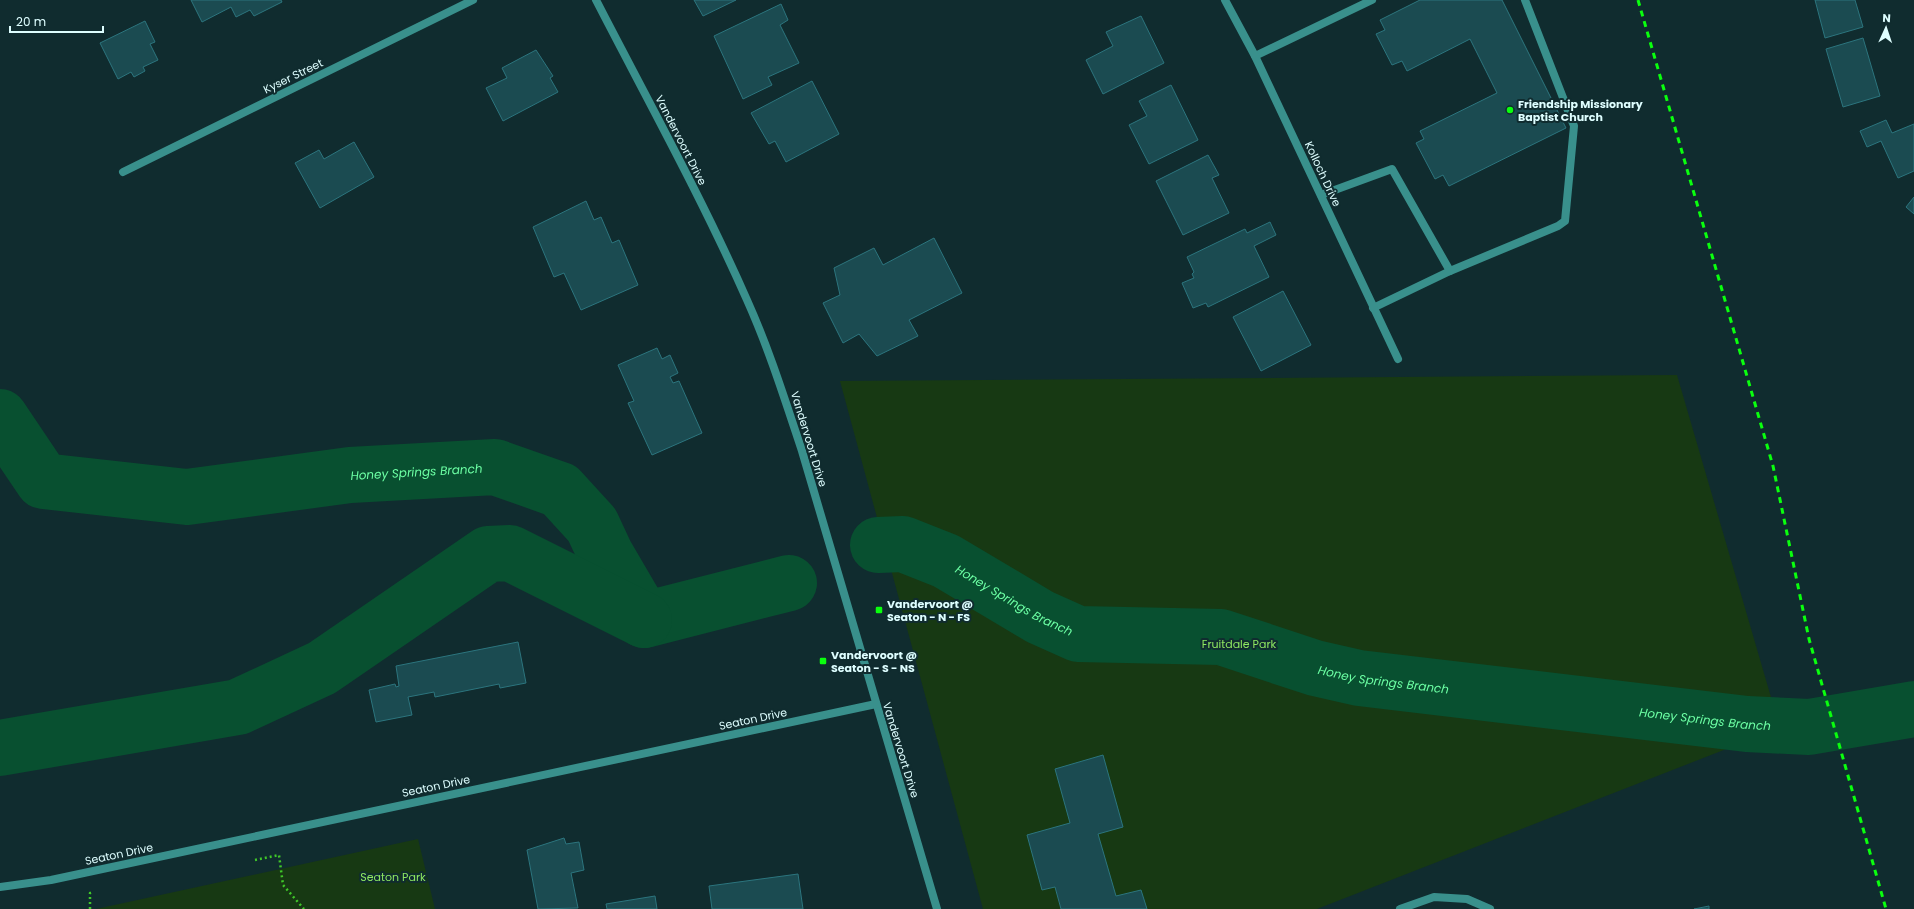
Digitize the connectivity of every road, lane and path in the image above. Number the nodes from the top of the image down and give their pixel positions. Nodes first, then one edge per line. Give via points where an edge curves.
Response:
1 (473, 0) edge
2 (596, 0) edge
3 (1225, 0) edge
4 (1372, 0) edge
5 (1526, 0) edge
6 (1255, 56) junction
7 (123, 172) dead end
8 (1321, 195) junction
9 (1450, 271) junction
10 (1373, 308) junction
11 (1398, 359) dead end
12 (876, 704) junction
13 (279, 855) dead end
14 (0, 887) edge
15 (90, 893) dead end
16 (90, 909) edge
17 (304, 909) edge
18 (937, 909) edge
19 (1400, 909) edge
20 (1490, 909) edge

1 - 7 street, Kyser Street
2 - 12 street, Vandervoort Drive via 705,211 756,321 778,376
3 - 6 street, Kolloch Drive
4 - 6 street
5 - 9 street via 1574,126 1565,221
6 - 8 street, Kolloch Drive
8 - 9 street via 1392,169
8 - 10 street, Kolloch Drive
9 - 10 street
10 - 11 street, Kolloch Drive
12 - 14 street, Seaton Drive via 51,880
12 - 18 street, Vandervoort Drive
13 - 17 path via 283,885
15 - 16 path
19 - 20 street via 1434,897 1467,899

